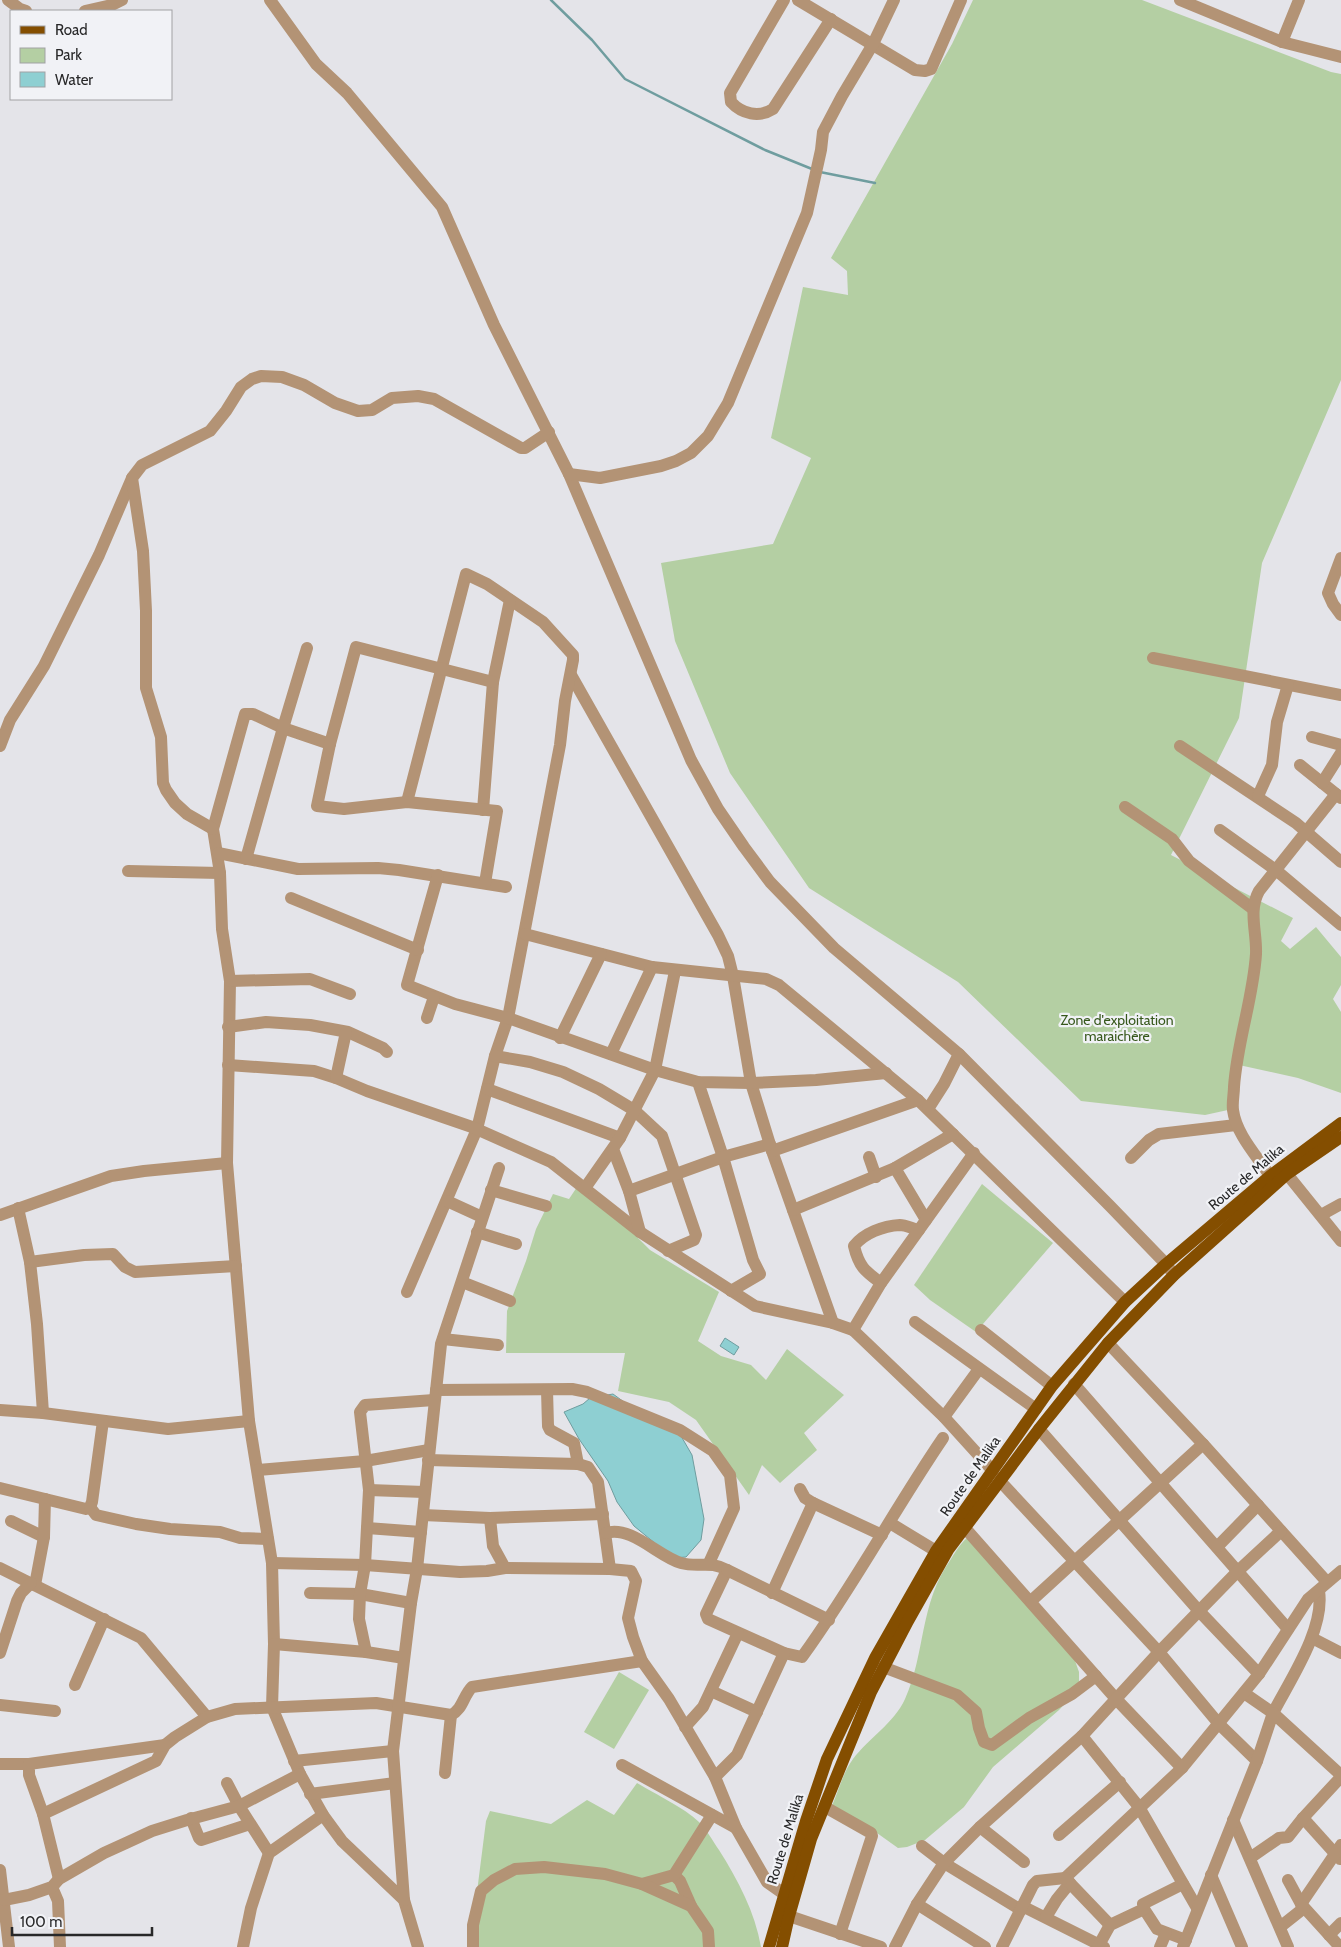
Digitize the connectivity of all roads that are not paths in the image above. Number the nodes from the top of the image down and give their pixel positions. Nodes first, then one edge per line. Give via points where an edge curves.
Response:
1 (8, 0) edge
2 (122, 0) edge
3 (270, 0) edge
4 (784, 0) edge
5 (798, 0) edge
6 (894, 0) edge
7 (961, 0) edge
8 (1182, 0) edge
9 (1299, 0) edge
10 (23, 10) edge
11 (90, 10) edge
12 (831, 19) junction
13 (1282, 42) junction
14 (874, 44) junction
15 (1341, 57) edge
16 (549, 432) junction
17 (569, 474) junction
18 (132, 478) junction
19 (1341, 558) edge
20 (510, 600) junction
21 (1341, 615) edge
22 (307, 648) dead end
23 (1153, 658) dead end
24 (441, 669) junction
25 (571, 676) junction
26 (493, 682) junction
27 (1288, 685) junction
28 (1341, 695) edge
29 (283, 728) junction
30 (1312, 737) dead end
31 (330, 744) junction
32 (1341, 745) edge
33 (0, 746) edge
34 (1180, 746) dead end
35 (1341, 753) edge
36 (1300, 765) dead end
37 (1322, 783) junction
38 (1258, 796) junction
39 (1338, 796) edge
40 (407, 802) junction
41 (1125, 807) dead end
42 (483, 810) junction
43 (213, 829) junction
44 (1220, 830) dead end
45 (1307, 832) junction
46 (218, 853) junction
47 (246, 859) junction
48 (1341, 862) edge
49 (1277, 871) junction
50 (128, 872) dead end
51 (220, 873) junction
52 (438, 875) junction
53 (485, 883) junction
54 (506, 887) dead end
55 (291, 898) dead end
56 (1252, 909) junction
57 (1341, 925) edge
58 (524, 934) junction
59 (418, 950) junction
60 (601, 954) junction
61 (652, 967) junction
62 (675, 971) junction
63 (733, 976) junction
64 (230, 981) junction
65 (350, 994) dead end
66 (434, 997) junction
67 (426, 1018) dead end
68 (508, 1018) junction
69 (228, 1027) junction
70 (346, 1032) junction
71 (560, 1038) junction
72 (387, 1052) dead end
73 (611, 1054) junction
74 (959, 1054) junction
75 (495, 1056) junction
76 (228, 1065) junction
77 (654, 1070) junction
78 (886, 1073) junction
79 (336, 1078) junction
80 (698, 1082) junction
81 (751, 1083) junction
82 (487, 1089) junction
83 (918, 1100) junction
84 (928, 1109) junction
85 (634, 1110) junction
86 (1341, 1123) edge
87 (1236, 1125) junction
88 (477, 1130) junction
89 (954, 1134) junction
90 (1341, 1137) edge
91 (616, 1144) junction
92 (771, 1148) junction
93 (974, 1153) junction
94 (723, 1157) junction
95 (869, 1157) dead end
96 (1131, 1158) dead end
97 (228, 1163) junction
98 (499, 1168) dead end
99 (896, 1168) junction
100 (1287, 1174) junction
101 (674, 1176) junction
102 (1270, 1176) junction
103 (876, 1177) junction
104 (585, 1188) junction
105 (491, 1190) junction
106 (629, 1191) junction
107 (448, 1201) junction
108 (1341, 1204) edge
109 (546, 1206) dead end
110 (18, 1208) junction
111 (793, 1210) junction
112 (0, 1214) edge
113 (1321, 1214) junction
114 (482, 1217) junction
115 (923, 1225) junction
116 (477, 1232) junction
117 (640, 1232) junction
118 (1341, 1241) edge
119 (516, 1244) dead end
120 (668, 1251) junction
121 (30, 1262) junction
122 (1166, 1264) junction
123 (236, 1266) junction
124 (1174, 1275) junction
125 (462, 1282) junction
126 (881, 1283) junction
127 (731, 1291) junction
128 (407, 1292) dead end
129 (510, 1301) dead end
130 (1125, 1302) junction
131 (833, 1322) junction
132 (915, 1322) dead end
133 (852, 1330) junction
134 (981, 1330) dead end
135 (443, 1339) junction
136 (1108, 1343) junction
137 (498, 1344) dead end
138 (979, 1369) junction
139 (1074, 1384) junction
140 (1052, 1386) junction
141 (547, 1390) junction
142 (435, 1395) junction
143 (1036, 1409) junction
144 (0, 1410) edge
145 (43, 1413) junction
146 (944, 1417) junction
147 (103, 1421) junction
148 (249, 1421) junction
149 (1040, 1429) junction
150 (943, 1438) dead end
151 (1203, 1444) junction
152 (428, 1455) junction
153 (365, 1461) junction
154 (578, 1464) junction
155 (258, 1470) junction
156 (996, 1476) junction
157 (1161, 1484) junction
158 (0, 1488) edge
159 (800, 1489) dead end
160 (369, 1490) junction
161 (424, 1492) junction
162 (45, 1499) junction
163 (813, 1503) junction
164 (1258, 1505) junction
165 (90, 1507) junction
166 (603, 1514) junction
167 (423, 1515) junction
168 (490, 1518) junction
169 (12, 1521) dead end
170 (1120, 1521) junction
171 (890, 1523) junction
172 (368, 1528) junction
173 (965, 1528) junction
174 (1281, 1531) junction
175 (421, 1532) junction
176 (606, 1533) junction
177 (882, 1535) junction
178 (44, 1537) junction
179 (268, 1540) junction
180 (1217, 1546) junction
181 (936, 1551) junction
182 (1076, 1562) junction
183 (709, 1563) junction
184 (272, 1564) junction
185 (365, 1565) junction
186 (0, 1568) edge
187 (505, 1568) junction
188 (417, 1569) junction
189 (610, 1569) junction
190 (727, 1570) junction
191 (1238, 1571) junction
192 (1332, 1581) edge
193 (33, 1584) junction
194 (310, 1593) dead end
195 (772, 1593) junction
196 (360, 1594) junction
197 (1031, 1601) junction
198 (411, 1603) junction
199 (1199, 1611) junction
200 (104, 1619) junction
201 (829, 1620) junction
202 (1288, 1629) junction
203 (738, 1633) junction
204 (1312, 1638) junction
205 (274, 1644) junction
206 (0, 1652) edge
207 (366, 1652) junction
208 (1159, 1652) junction
209 (784, 1653) junction
210 (1341, 1653) edge
211 (404, 1658) junction
212 (642, 1661) junction
213 (883, 1667) junction
214 (1259, 1674) junction
215 (1096, 1676) junction
216 (75, 1685) dead end
217 (711, 1690) junction
218 (1244, 1693) junction
219 (1117, 1700) junction
220 (0, 1705) edge
221 (272, 1707) junction
222 (399, 1708) junction
223 (55, 1711) dead end
224 (757, 1712) junction
225 (1273, 1713) junction
226 (451, 1715) junction
227 (207, 1717) junction
228 (1219, 1724) junction
229 (685, 1726) junction
230 (1082, 1736) junction
231 (165, 1744) junction
232 (393, 1751) junction
233 (294, 1761) junction
234 (1258, 1762) junction
235 (0, 1764) edge
236 (29, 1764) junction
237 (622, 1765) dead end
238 (1182, 1768) junction
239 (445, 1773) dead end
240 (300, 1774) junction
241 (1341, 1776) edge
242 (715, 1778) junction
243 (1120, 1782) junction
244 (227, 1783) dead end
245 (395, 1783) junction
246 (310, 1794) junction
247 (239, 1806) junction
248 (824, 1807) junction
249 (1139, 1807) junction
250 (43, 1814) junction
251 (323, 1815) junction
252 (712, 1815) junction
253 (191, 1818) junction
254 (1303, 1818) junction
255 (1233, 1820) junction
256 (250, 1824) junction
257 (980, 1827) junction
258 (736, 1828) junction
259 (1059, 1835) dead end
260 (922, 1846) dead end
261 (269, 1853) junction
262 (1339, 1853) edge
263 (1250, 1858) junction
264 (1024, 1862) dead end
265 (944, 1863) junction
266 (0, 1870) edge
267 (674, 1875) junction
268 (1211, 1875) junction
269 (1067, 1880) junction
270 (1288, 1880) dead end
271 (56, 1883) junction
272 (642, 1884) junction
273 (1183, 1884) junction
274 (784, 1894) junction
275 (4, 1900) junction
276 (404, 1900) junction
277 (917, 1904) junction
278 (692, 1906) junction
279 (1302, 1906) junction
280 (1022, 1908) junction
281 (1198, 1908) junction
282 (1144, 1909) junction
283 (789, 1916) junction
284 (1046, 1917) junction
285 (1341, 1923) edge
286 (1110, 1925) junction
287 (1280, 1927) junction
288 (1166, 1933) junction
289 (840, 1934) junction
290 (1330, 1935) junction
291 (1184, 1943) edge
292 (1102, 1946) edge
293 (9, 1947) edge
294 (60, 1947) edge
295 (244, 1947) edge
296 (418, 1947) edge
297 (473, 1947) edge
298 (709, 1947) edge
299 (768, 1947) edge
300 (782, 1947) edge
301 (881, 1947) edge
302 (894, 1947) edge
303 (984, 1947) edge
304 (1002, 1947) edge
305 (1160, 1947) edge
306 (1242, 1947) edge
307 (1288, 1947) edge
308 (1340, 1947) edge

1 - 10 street
2 - 11 street
3 - 16 street via 316,64 347,93 442,207 494,325
4 - 12 street via 730,93 730,102 748,113 762,114 773,109
5 - 12 street
6 - 14 street
7 - 14 street via 931,69 915,70
8 - 13 street
9 - 13 street
12 - 14 street
13 - 15 street
14 - 17 street via 823,132 807,213 728,403 708,436 691,453 660,466 600,478
16 - 17 street
16 - 18 street via 521,448 434,399 418,396 392,398 372,410 358,411 282,376 261,376 241,387 210,431 142,465
17 - 74 street via 692,760 718,809 770,882 834,948
18 - 33 street via 99,555 44,666 10,720
18 - 43 street via 143,551 146,688 161,737 163,783 175,803
19 - 21 street via 1328,593
20 - 24 street via 466,574
20 - 25 street via 543,622 573,656
20 - 26 street
22 - 29 street
23 - 27 street
24 - 26 street
24 - 31 street via 356,648
24 - 40 street
25 - 58 street
25 - 63 street via 718,935
26 - 42 street
27 - 28 street
27 - 38 street via 1276,722 1272,765
29 - 31 street
29 - 43 street via 253,714 245,714
29 - 47 street
30 - 32 street
31 - 40 street via 317,806 344,809
34 - 38 street
35 - 37 street
36 - 37 street
37 - 39 street
38 - 45 street
39 - 45 street
40 - 42 street
41 - 56 street via 1172,839 1189,861
42 - 53 street via 497,811
43 - 46 street
44 - 49 street
45 - 48 street
45 - 49 street
46 - 47 street
46 - 51 street
47 - 52 street via 298,869 378,868
49 - 56 street via 1260,891
49 - 57 street
50 - 51 street
51 - 64 street via 222,929
52 - 53 street
52 - 59 street
53 - 54 street
55 - 59 street
56 - 87 street via 1255,968 1235,1069 1233,1108
58 - 60 street
58 - 68 street
59 - 66 street via 406,985
60 - 61 street
60 - 71 street
61 - 62 street
61 - 73 street
62 - 63 street
62 - 77 street
63 - 78 street via 766,979 780,985
63 - 81 street
64 - 65 street via 310,978
64 - 69 street
66 - 67 street
66 - 68 street
68 - 71 street
68 - 75 street
69 - 70 street via 284,1022
69 - 76 street
70 - 72 street
70 - 79 street
71 - 73 street
73 - 77 street
74 - 84 street
74 - 122 street
75 - 82 street
75 - 85 street via 564,1072
76 - 79 street via 314,1071
76 - 97 street
77 - 80 street
77 - 85 street
78 - 81 street
78 - 83 street
79 - 88 street
80 - 81 street
80 - 94 street
81 - 92 street
82 - 88 street
82 - 91 street
83 - 84 street
83 - 92 street
84 - 89 street
85 - 91 street
85 - 101 street via 662,1136
86 - 102 main road, Route de Malika
87 - 96 street via 1159,1134 1148,1140
87 - 102 street
88 - 104 street via 551,1162
88 - 107 street
89 - 93 street
89 - 99 street
90 - 100 main road, Route de Malika
91 - 104 street
91 - 106 street
92 - 94 street
92 - 111 street
93 - 115 street
93 - 130 street
94 - 101 street
94 - 127 street via 760,1274
95 - 103 street
97 - 110 street via 112,1176
97 - 123 street
98 - 105 street
99 - 103 street
99 - 115 street
100 - 113 street
100 - 124 main road, Route de Malika
101 - 106 street
101 - 120 street via 696,1235 694,1240
102 - 122 main road, Route de Malika
103 - 111 street
104 - 117 street
105 - 109 street
105 - 114 street
106 - 117 street
107 - 114 street
107 - 128 street
108 - 113 street
110 - 112 street
110 - 121 street
111 - 131 street
113 - 118 street
114 - 116 street
115 - 126 street
115 - 126 street via 880,1229 860,1238 854,1246 862,1268
116 - 119 street
116 - 125 street
117 - 120 street
120 - 127 street
121 - 123 street via 113,1254 135,1272
121 - 145 street
122 - 124 street
122 - 130 main road, Route de Malika
123 - 148 street
124 - 136 main road, Route de Malika
125 - 129 street
125 - 135 street
126 - 133 street
127 - 131 street via 755,1306
130 - 140 main road, Route de Malika
131 - 133 street
132 - 138 street
133 - 146 street
134 - 140 street
135 - 137 street
135 - 142 street
136 - 139 main road, Route de Malika
136 - 151 street
138 - 143 street
138 - 146 street
139 - 149 main road, Route de Malika
139 - 157 street
140 - 143 main road, Route de Malika
141 - 142 street
141 - 154 street via 548,1426 574,1443
141 - 183 street via 587,1392 680,1430 713,1452 730,1475 734,1508
142 - 152 street
142 - 153 street via 364,1405 360,1412
143 - 156 main road, Route de Malika
144 - 145 street
145 - 147 street
146 - 156 street
147 - 148 street via 168,1429
147 - 165 street
148 - 155 street
149 - 156 main road, Route de Malika
149 - 170 street
150 - 171 street
151 - 157 street
151 - 164 street
152 - 153 street
152 - 154 street
152 - 161 street
153 - 155 street
153 - 160 street
154 - 166 street via 588,1467 598,1482
155 - 179 street
156 - 173 main road, Route de Malika
156 - 181 main road, Route de Malika
156 - 182 street
157 - 170 street
157 - 180 street
158 - 162 street
159 - 163 street
160 - 161 street
160 - 172 street
161 - 167 street
162 - 165 street via 86,1509
162 - 178 street
163 - 177 street
163 - 195 street
164 - 174 street
164 - 180 street
165 - 179 street via 96,1515 136,1524
166 - 168 street
166 - 176 street
167 - 168 street
167 - 175 street
168 - 187 street via 493,1546
169 - 178 street
170 - 182 street
170 - 199 street
171 - 177 street
171 - 181 street
172 - 175 street
172 - 185 street
173 - 197 street
173 - 213 main road, Route de Malika via 932,1576
174 - 191 street
174 - 192 street
175 - 188 street
176 - 183 street via 612,1531 646,1543 681,1563 699,1566
176 - 189 street
177 - 201 street
178 - 193 street
179 - 184 street
180 - 191 street
181 - 274 main road, Route de Malika via 876,1658 827,1759
182 - 197 street
182 - 208 street
183 - 190 street
184 - 185 street
184 - 205 street
185 - 188 street
185 - 196 street
186 - 193 street
187 - 188 street via 460,1572
187 - 189 street
188 - 198 street
189 - 212 street via 631,1571 636,1581 628,1618
190 - 195 street
190 - 203 street via 706,1614 708,1619
191 - 199 street
191 - 202 street
192 - 202 street via 1308,1599
192 - 204 street via 1319,1606
193 - 200 street
193 - 206 street via 17,1601
194 - 196 street
195 - 201 street
196 - 198 street
196 - 207 street via 359,1619
197 - 215 street
198 - 211 street
199 - 208 street
199 - 214 street
200 - 216 street
200 - 227 street via 142,1638
201 - 209 street via 802,1657
202 - 214 street
203 - 209 street
203 - 217 street
204 - 210 street
204 - 225 street
205 - 207 street
205 - 221 street
207 - 211 street
208 - 219 street
208 - 228 street
209 - 224 street
211 - 222 street
212 - 226 street via 472,1687 458,1710
212 - 229 street
213 - 215 street via 957,1694 976,1712 984,1742 992,1745
213 - 248 main road, Route de Malika
214 - 218 street
215 - 219 street
217 - 224 street
217 - 229 street via 703,1707
218 - 225 street
218 - 228 street
219 - 230 street
219 - 238 street
220 - 223 street
221 - 222 street via 376,1704
221 - 227 street via 235,1709
221 - 233 street
222 - 226 street
222 - 232 street
224 - 242 street via 737,1755
225 - 234 street
225 - 241 street
226 - 239 street
227 - 231 street
228 - 234 street
228 - 238 street
229 - 242 street
230 - 243 street
230 - 257 street
231 - 236 street
231 - 250 street via 156,1761
232 - 233 street
232 - 245 street
233 - 240 street
234 - 255 street
235 - 236 street
236 - 250 street via 29,1774
237 - 252 street
238 - 249 street
240 - 246 street
240 - 247 street
241 - 254 street
242 - 258 street
243 - 249 street
243 - 259 street
244 - 247 street
245 - 246 street
245 - 276 street
246 - 251 street
247 - 253 street
247 - 256 street
248 - 283 main road, Route de Malika via 811,1839
248 - 289 street via 872,1836
249 - 269 street
249 - 273 street
250 - 271 street
251 - 261 street
251 - 276 street via 342,1841
252 - 258 street
252 - 267 street
253 - 256 street via 201,1840
253 - 271 street via 119,1846
254 - 262 street
254 - 263 street via 1288,1838 1279,1838
255 - 263 street
255 - 268 street
256 - 261 street
257 - 264 street
257 - 265 street
258 - 274 street via 767,1882
260 - 265 street
261 - 295 street via 251,1908
262 - 279 street
263 - 287 street
265 - 277 street
265 - 280 street
266 - 275 street
267 - 272 street
267 - 278 street
268 - 281 street
268 - 306 street
269 - 280 street via 1037,1881 1029,1890
269 - 284 street
269 - 286 street
270 - 279 street
271 - 275 street via 29,1896
271 - 294 street
272 - 278 street
272 - 297 street via 605,1874 544,1867 515,1869 481,1891 473,1925
273 - 281 street
273 - 282 street via 1143,1904
274 - 299 main road, Route de Malika
275 - 293 street
276 - 296 street
277 - 302 street
277 - 303 street
278 - 298 street via 708,1931
279 - 287 street
279 - 290 street
280 - 284 street
280 - 304 street
281 - 291 street
282 - 286 street
282 - 288 street via 1153,1926
283 - 289 street
283 - 300 main road, Route de Malika
284 - 292 street
285 - 290 street
286 - 292 street
287 - 307 street
288 - 291 street
288 - 305 street
289 - 301 street
290 - 308 street

